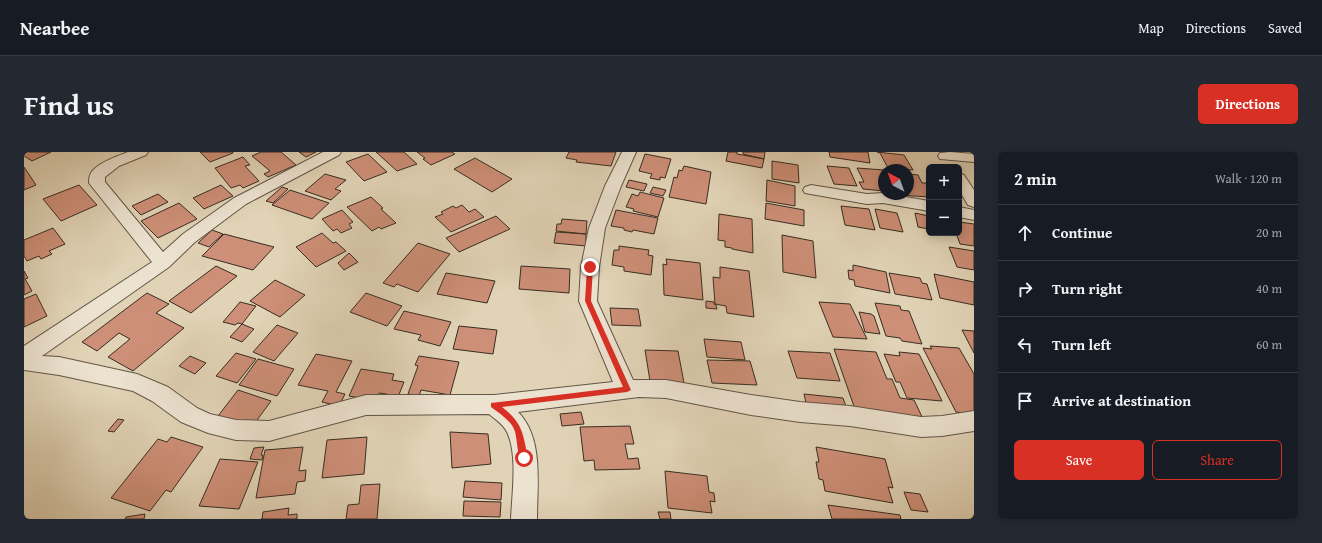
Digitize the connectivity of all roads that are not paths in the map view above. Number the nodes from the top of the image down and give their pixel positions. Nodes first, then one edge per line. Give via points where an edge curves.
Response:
1 (141, 152) edge
2 (334, 152) edge
3 (629, 152) edge
4 (947, 158) edge
5 (974, 158) edge
6 (962, 183) edge
7 (811, 190) dead end
8 (974, 202) edge
9 (926, 205) edge
10 (962, 213) edge
11 (974, 215) edge
12 (163, 263) junction
13 (24, 357) edge
14 (24, 362) edge
15 (627, 390) junction
16 (494, 405) junction
17 (974, 421) edge
18 (524, 519) edge

1 - 12 street via 114,163 98,175 97,184
2 - 12 street via 240,201 189,238
3 - 15 street via 597,228 590,267 588,301
4 - 5 street
6 - 8 street
7 - 9 street
10 - 11 street
12 - 13 street
14 - 16 street via 59,366 137,383 160,394 190,415 208,423 236,430 269,431 366,405
15 - 16 street
15 - 17 street via 666,389 751,405 921,427
16 - 18 street via 518,428 524,458

